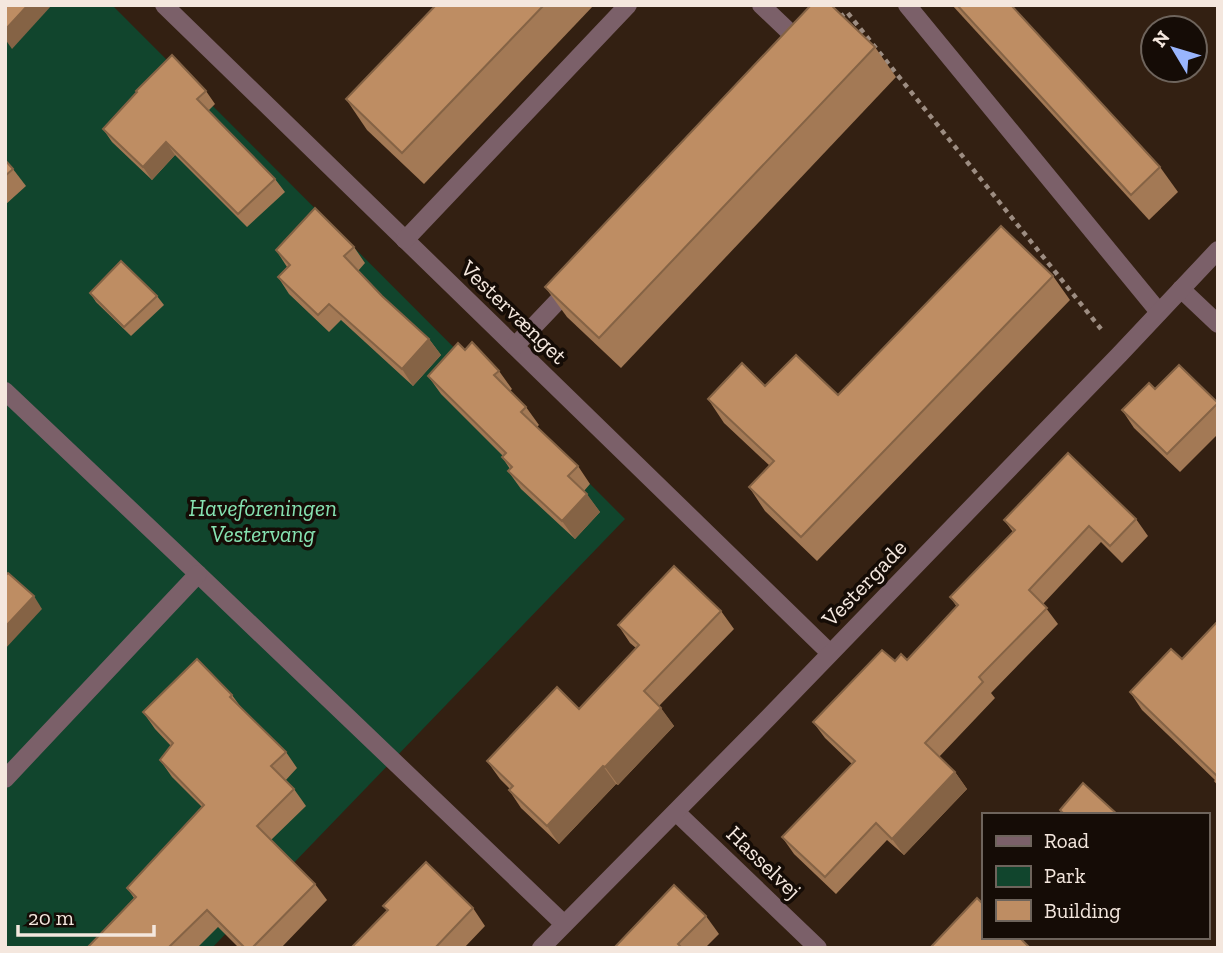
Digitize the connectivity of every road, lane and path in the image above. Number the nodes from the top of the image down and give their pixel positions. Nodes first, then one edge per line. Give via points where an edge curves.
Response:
1 (164, 5) edge
2 (628, 5) edge
3 (761, 5) edge
4 (907, 5) edge
5 (797, 49) joint
6 (405, 240) junction
7 (1218, 250) edge
8 (582, 276) edge
9 (1181, 289) junction
10 (1159, 312) junction
11 (1218, 324) edge
12 (515, 346) junction
13 (1121, 354) junction
14 (5, 391) edge
15 (198, 574) junction
16 (830, 653) junction
17 (5, 779) edge
18 (676, 812) junction
19 (564, 924) junction
20 (541, 948) edge
21 (818, 948) edge

1 - 6 street, Vestervænget
2 - 6 street
3 - 5 street
4 - 10 street
5 - 13 path via 847,12
6 - 12 street, Vestervænget
7 - 9 street, Vestergade
8 - 12 street
9 - 10 street, Vestergade
9 - 11 street
10 - 13 street, Vestergade
12 - 16 street, Vestervænget
13 - 16 street, Vestergade
14 - 15 street
15 - 17 street
15 - 19 street
16 - 18 street, Vestergade
18 - 19 street, Vestergade
18 - 21 street, Hasselvej
19 - 20 street, Vestergade

